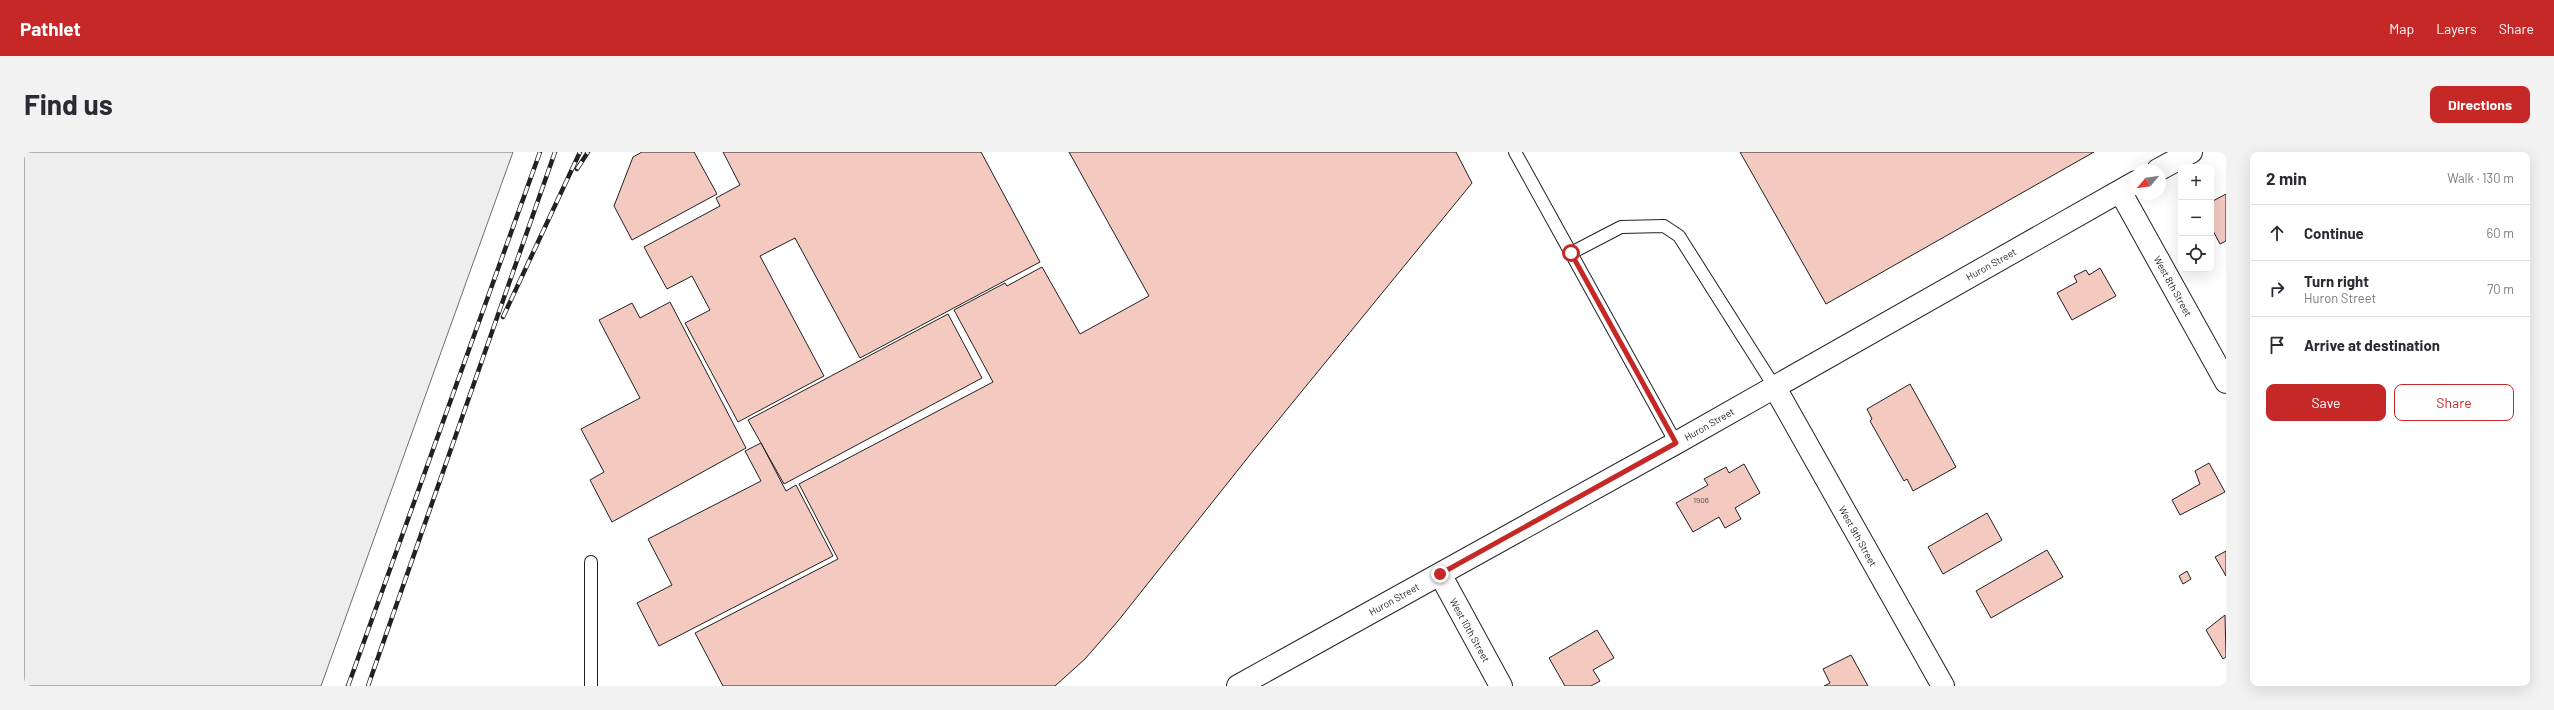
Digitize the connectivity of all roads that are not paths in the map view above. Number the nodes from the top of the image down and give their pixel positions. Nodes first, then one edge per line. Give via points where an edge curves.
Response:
1 (1515, 152) edge
2 (2191, 152) edge
3 (2166, 166) edge
4 (2128, 187) edge
5 (1571, 253) junction
6 (2226, 382) edge
7 (1774, 386) junction
8 (1676, 443) junction
9 (591, 562) dead end
10 (1440, 574) junction
11 (591, 686) edge
12 (1238, 686) edge
13 (1501, 686) edge
14 (1943, 686) edge

1 - 5 lane
2 - 3 street
4 - 6 street, West 8th Street
4 - 7 street, Huron Street
5 - 7 lane via 1621,227 1664,226 1679,236
5 - 8 lane
7 - 8 street, Huron Street
7 - 14 street, West 9th Street
8 - 10 street, Huron Street
9 - 11 lane
10 - 12 street, Huron Street
10 - 13 street, West 10th Street

